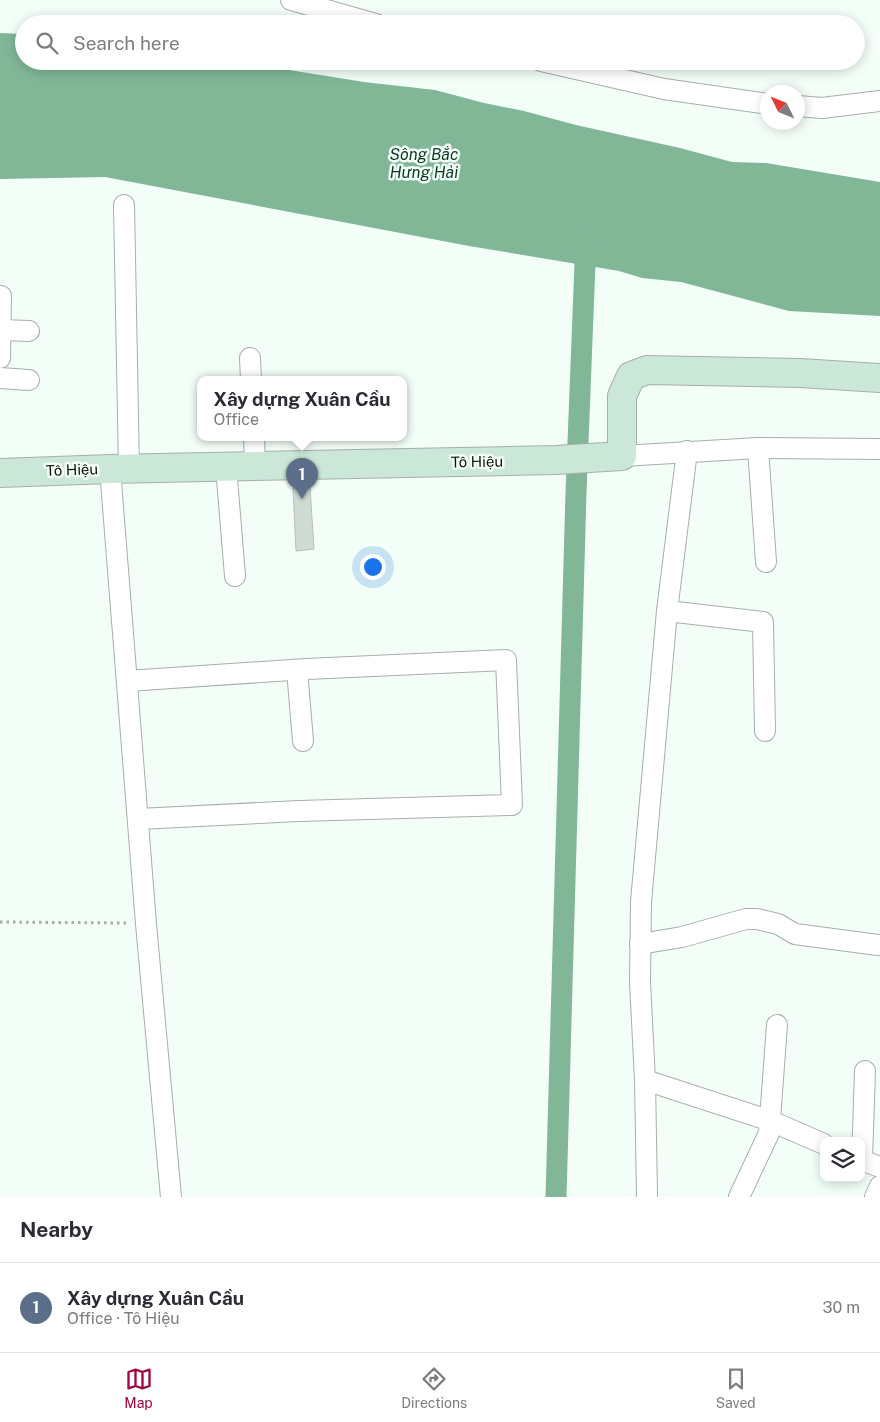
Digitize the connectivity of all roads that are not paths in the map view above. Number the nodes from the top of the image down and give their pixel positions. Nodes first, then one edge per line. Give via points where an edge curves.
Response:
1 (291, 0) edge
2 (344, 15) edge
3 (581, 70) edge
4 (880, 101) edge
5 (760, 103) edge
6 (805, 107) edge
7 (124, 205) dead end
8 (1, 296) edge
9 (0, 330) edge
10 (29, 331) dead end
11 (0, 358) edge
12 (250, 358) dead end
13 (251, 376) edge
14 (0, 378) edge
15 (880, 378) edge
16 (29, 380) dead end
17 (254, 441) edge
18 (758, 448) junction
19 (880, 449) edge
20 (687, 451) junction
21 (613, 456) junction
22 (255, 466) junction
23 (226, 467) junction
24 (120, 469) junction
25 (0, 473) edge
26 (766, 562) dead end
27 (235, 576) dead end
28 (667, 611) junction
29 (297, 670) junction
30 (127, 681) junction
31 (765, 731) dead end
32 (303, 741) dead end
33 (138, 819) junction
34 (640, 944) junction
35 (878, 944) dead end
36 (776, 1025) dead end
37 (865, 1071) dead end
38 (645, 1080) junction
39 (771, 1121) junction
40 (863, 1137) edge
41 (820, 1142) edge
42 (865, 1161) edge
43 (880, 1168) edge
44 (880, 1186) edge
45 (171, 1197) edge
46 (647, 1197) edge
47 (739, 1197) edge
48 (875, 1197) edge

1 - 2 street
3 - 5 street via 664,89
4 - 6 street via 822,108
7 - 24 street
8 - 9 street
9 - 10 street
9 - 11 street
12 - 13 street
14 - 16 street
15 - 21 main road via 647,370 631,376 622,396
17 - 22 street
18 - 19 street
18 - 20 street
18 - 26 street
20 - 21 street
20 - 28 street
21 - 22 main road, Tô Hiệu
22 - 23 main road, Tô Hiệu
23 - 24 main road, Tô Hiệu
23 - 27 street
24 - 25 main road, Tô Hiệu
24 - 30 street
28 - 31 street via 763,622
28 - 34 street
29 - 30 street
29 - 32 street
29 - 33 street via 506,660 512,804
30 - 33 street
33 - 45 street
34 - 35 street via 757,919 778,924 795,934
34 - 38 street
36 - 39 street
37 - 40 street
38 - 39 street
38 - 46 street
39 - 41 street
39 - 47 street via 769,1133
42 - 43 street
44 - 48 street

